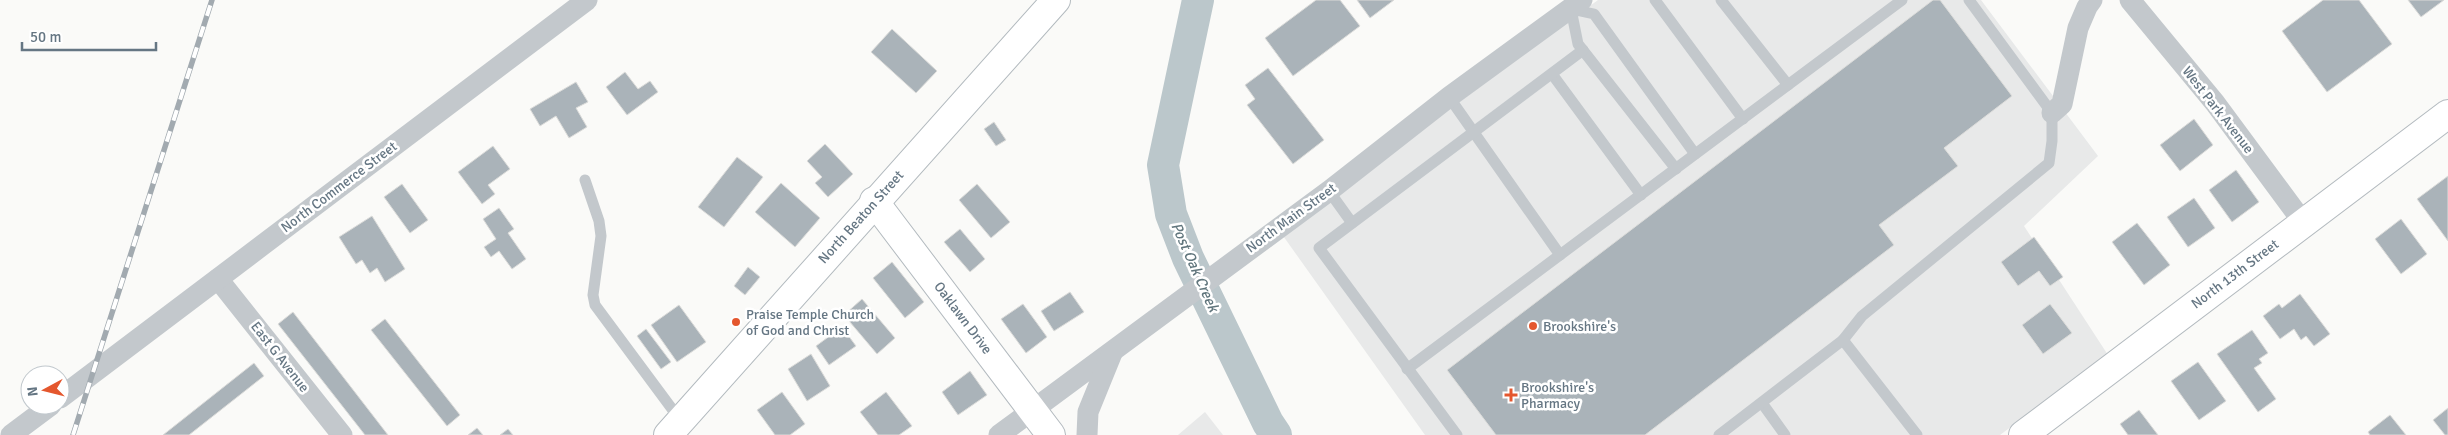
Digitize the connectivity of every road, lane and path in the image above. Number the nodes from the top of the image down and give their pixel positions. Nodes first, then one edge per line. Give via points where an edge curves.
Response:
1 (587, 0) edge
2 (1056, 0) edge
3 (1655, 0) edge
4 (1721, 0) edge
5 (1902, 0) edge
6 (1969, 0) edge
7 (2092, 0) edge
8 (2130, 0) edge
9 (1572, 3) edge
10 (1583, 50) junction
11 (1552, 74) junction
12 (1788, 85) junction
13 (1449, 97) junction
14 (2052, 113) junction
15 (2448, 114) edge
16 (1743, 119) junction
17 (1473, 134) junction
18 (1695, 154) junction
19 (1676, 169) junction
20 (585, 180) dead end
21 (1329, 191) junction
22 (1641, 195) junction
23 (874, 201) junction
24 (2303, 222) junction
25 (1352, 223) junction
26 (1560, 255) junction
27 (218, 279) junction
28 (1843, 340) junction
29 (1113, 352) junction
30 (1408, 369) junction
31 (70, 390) edge
32 (1762, 403) junction
33 (1032, 409) junction
34 (38, 415) edge
35 (681, 430) edge
36 (11, 435) edge
37 (342, 435) edge
38 (999, 435) edge
39 (1051, 435) edge
40 (1087, 435) edge
41 (1457, 435) edge
42 (1719, 435) edge
43 (1785, 435) edge
44 (1917, 435) edge
45 (2022, 435) edge

1 - 27 street, North Commerce Street
2 - 23 street, North Beaton Street
3 - 16 lane
4 - 12 lane
5 - 12 lane
6 - 14 lane
7 - 14 street via 2078,28 2062,104
8 - 24 street, West Park Avenue via 2215,103
9 - 10 lane via 1578,44
9 - 13 street, North Main Street
9 - 18 lane via 1594,14
10 - 11 lane
10 - 19 lane
11 - 17 lane
11 - 22 lane
12 - 16 lane
13 - 17 lane
13 - 21 street, North Main Street
14 - 28 lane via 2049,163 1862,316
15 - 24 street, North 13th Street
16 - 18 lane
17 - 25 lane
17 - 26 lane
18 - 19 lane
19 - 22 lane
20 - 35 lane via 601,236 594,305
21 - 25 lane
21 - 29 street, North Main Street
22 - 26 lane
23 - 33 street, Oaklawn Drive
23 - 35 street, North Beaton Street
24 - 45 street, North 13th Street
25 - 30 lane via 1319,248
26 - 30 lane
27 - 31 street, North Commerce Street
27 - 37 street, East G Avenue
28 - 32 lane
28 - 44 lane
29 - 33 street, North Main Street
29 - 40 street via 1088,412
30 - 41 lane
32 - 42 lane
32 - 43 lane
33 - 38 street, North Main Street
33 - 39 street, Oaklawn Drive
34 - 36 street

